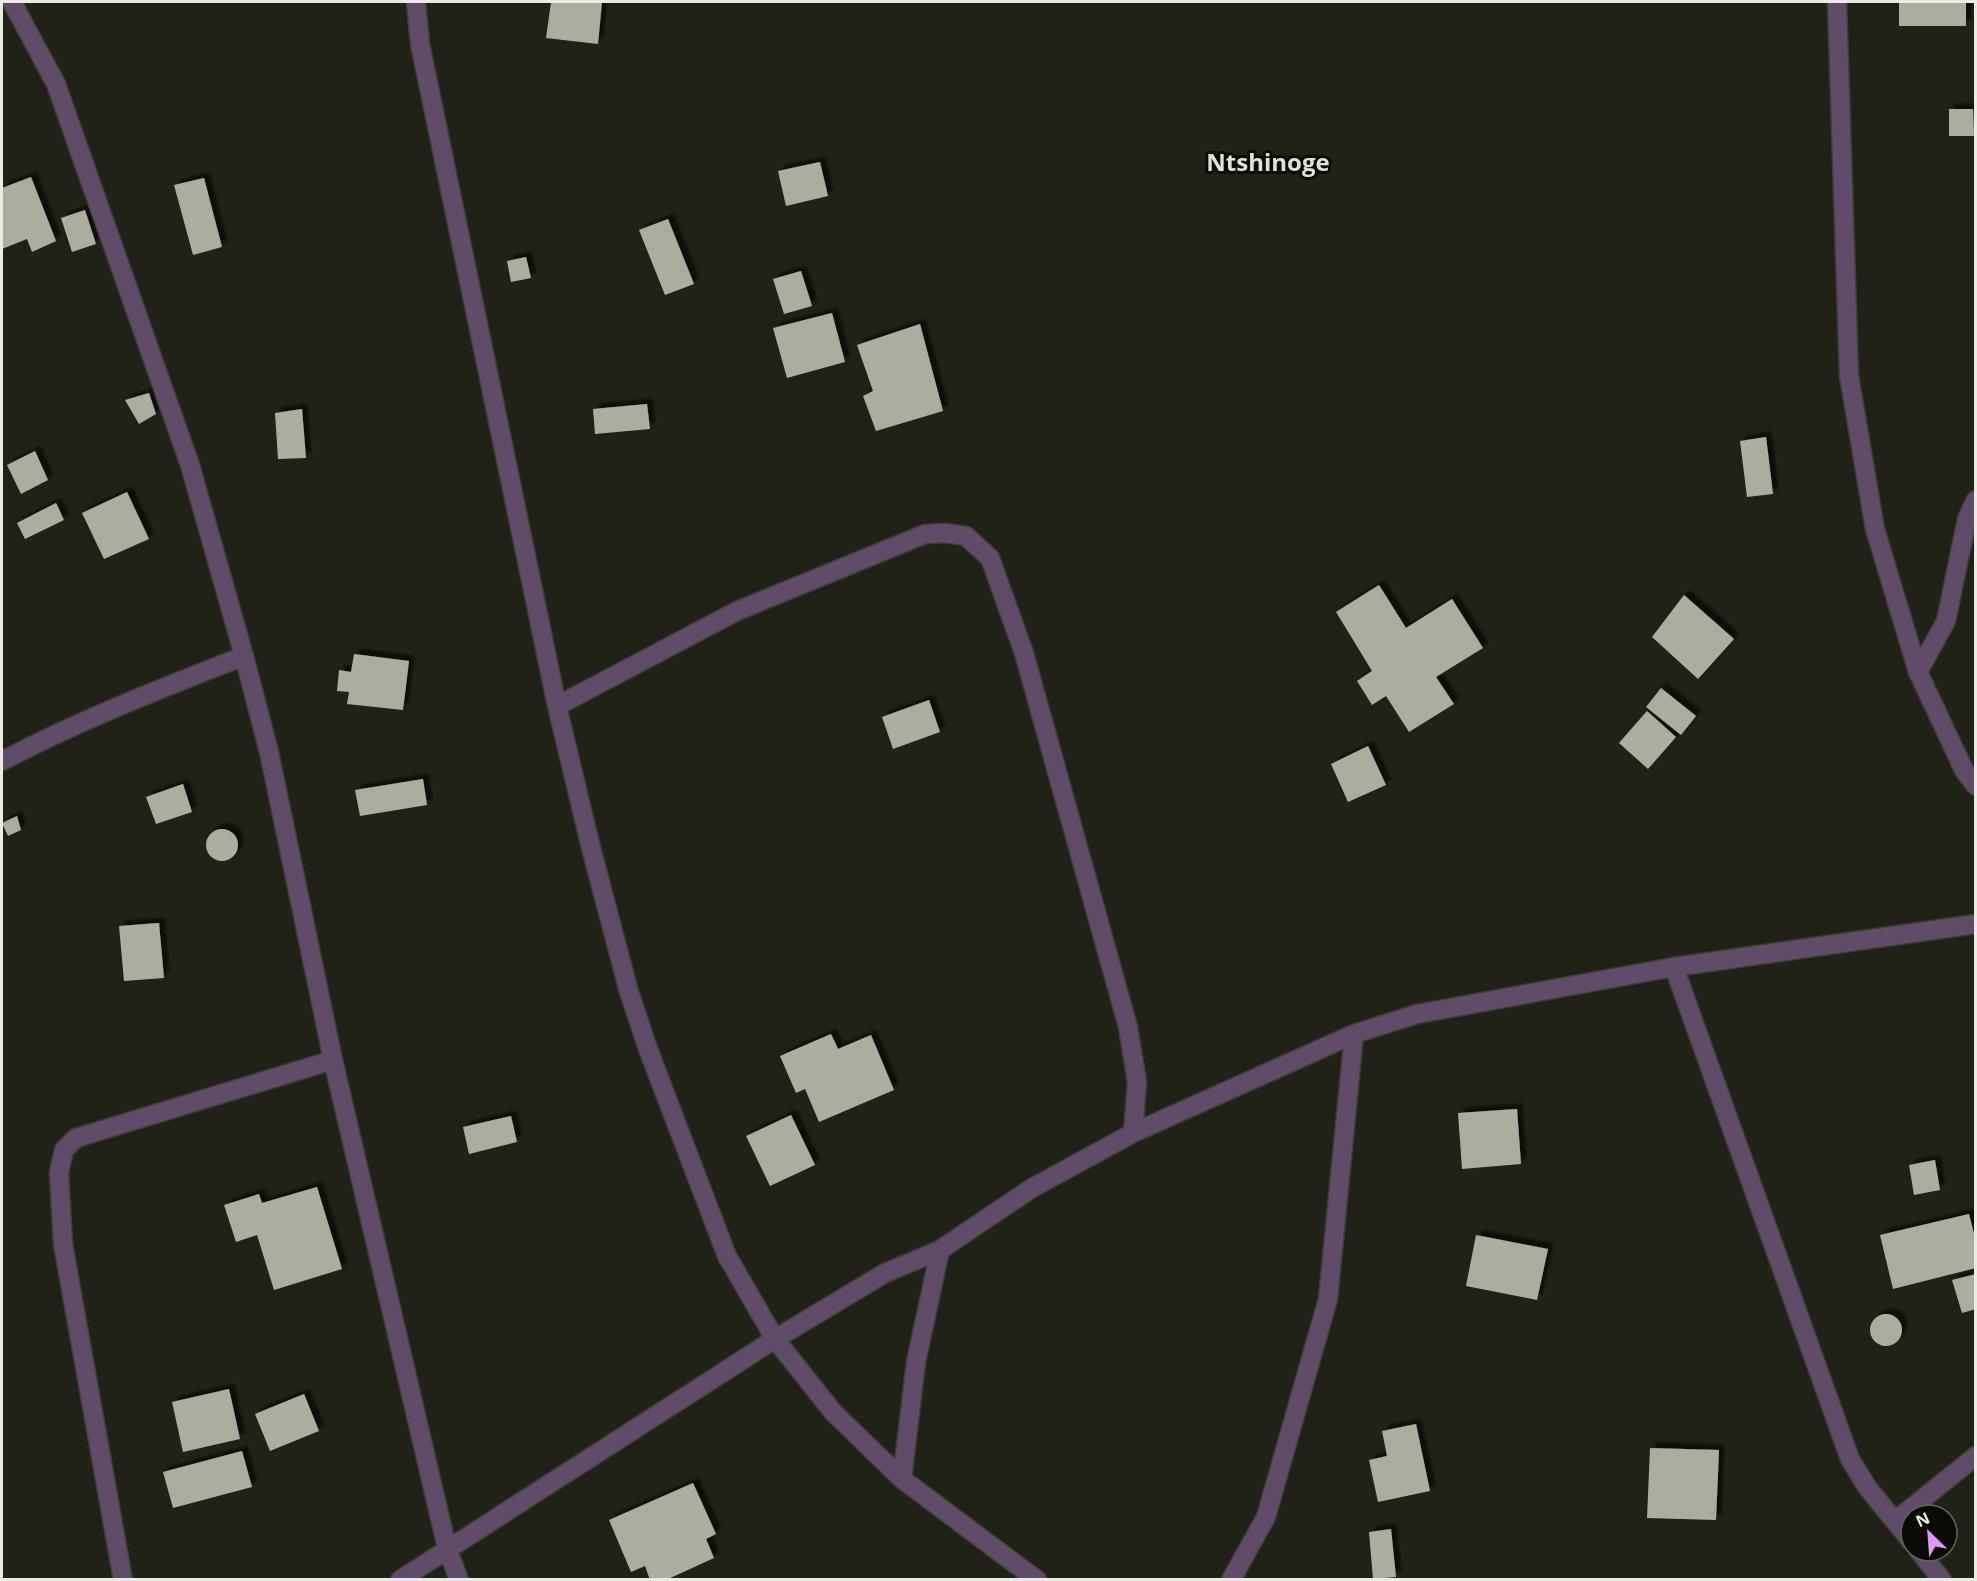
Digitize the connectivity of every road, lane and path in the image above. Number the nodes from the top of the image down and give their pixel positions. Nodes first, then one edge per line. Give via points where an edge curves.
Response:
1 (12, 2) edge
2 (416, 2) edge
3 (1837, 2) edge
4 (1976, 500) edge
5 (244, 656) junction
6 (1918, 672) junction
7 (557, 706) junction
8 (2, 761) edge
9 (1976, 786) edge
10 (1976, 924) edge
11 (1674, 967) junction
12 (1354, 1034) junction
13 (333, 1060) junction
14 (1133, 1133) junction
15 (940, 1250) junction
16 (775, 1339) junction
17 (1976, 1456) edge
18 (902, 1479) junction
19 (1895, 1521) junction
20 (1899, 1526) edge
21 (447, 1548) junction
22 (1929, 1563) edge
23 (123, 1580) edge
24 (400, 1580) edge
25 (459, 1580) edge
26 (1037, 1580) edge
27 (1232, 1580) edge
28 (1942, 1580) edge

1 - 5 street via 56,84 190,465
2 - 7 street via 420,44
3 - 6 street via 1849,376 1875,529
4 - 6 street via 1966,519 1946,621
5 - 8 street via 148,693
5 - 13 street via 269,752
6 - 9 street via 1964,770
7 - 14 street via 737,611 925,534 966,537 990,558 1024,653 1075,834 1128,1027 1137,1082
7 - 16 street via 629,992 648,1049 727,1257
10 - 11 street
11 - 12 street via 1417,1014
11 - 19 street via 1850,1459
12 - 14 street
12 - 27 street via 1328,1299 1266,1517
13 - 21 street
13 - 23 street via 76,1138 64,1150 59,1173 63,1244
14 - 15 street via 1032,1188
15 - 16 street via 885,1273
15 - 18 street via 916,1362
16 - 18 street via 833,1412
16 - 21 street
17 - 19 street
18 - 26 street
19 - 20 street
21 - 24 street
21 - 25 street
22 - 28 street

